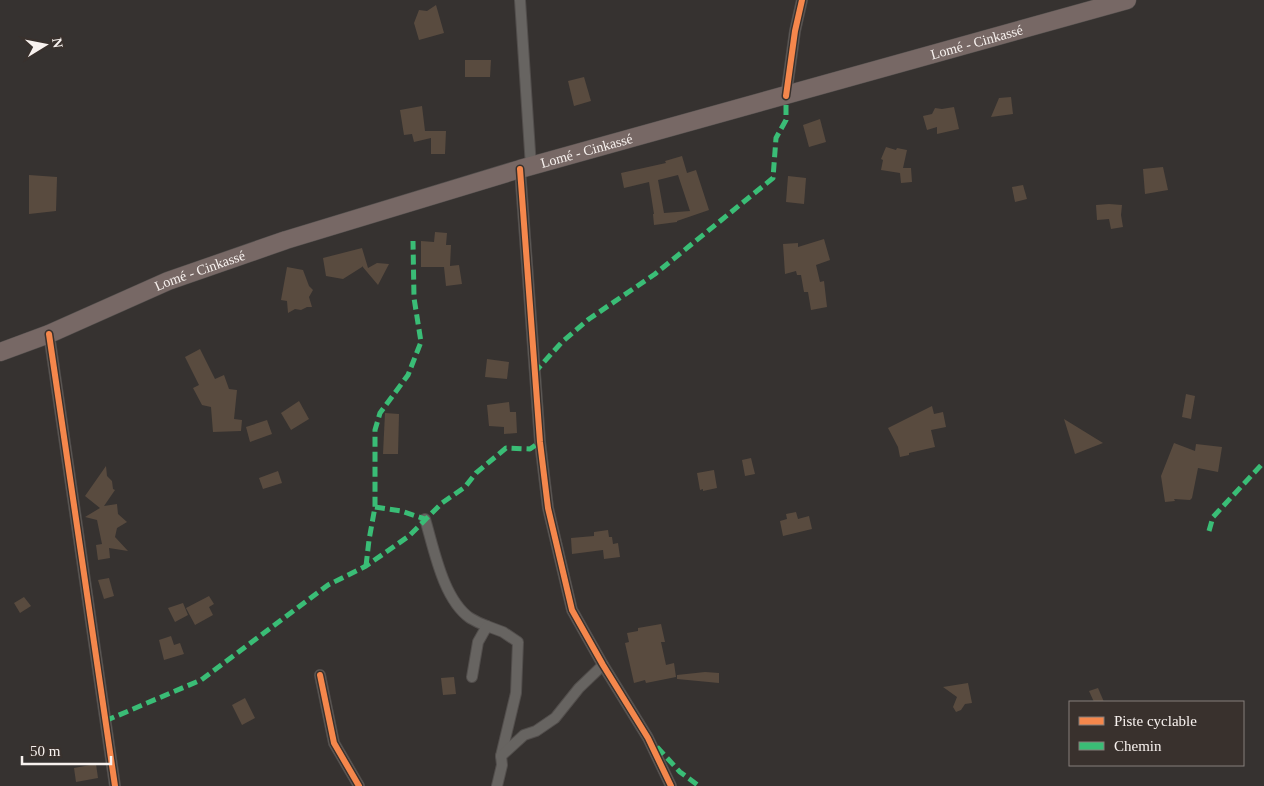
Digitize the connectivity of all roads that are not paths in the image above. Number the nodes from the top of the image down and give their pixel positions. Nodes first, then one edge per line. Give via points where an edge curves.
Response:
1 (520, 0) edge
2 (802, 0) edge
3 (1127, 0) edge
4 (786, 96) junction
5 (525, 168) junction
6 (49, 334) junction
7 (0, 352) edge
8 (425, 520) dead end
9 (487, 626) junction
10 (603, 666) junction
11 (320, 675) dead end
12 (472, 677) dead end
13 (501, 756) junction
14 (115, 786) edge
15 (359, 786) edge
16 (497, 786) edge
17 (671, 786) edge

1 - 5 street
2 - 4 street
3 - 4 highway, Lomé - Cinkassé
4 - 5 highway, Lomé - Cinkassé
5 - 6 highway, Lomé - Cinkassé via 225,260 168,281
5 - 10 street via 540,442 548,508 572,610
6 - 7 highway, Lomé - Cinkassé
6 - 14 street
8 - 9 street via 440,574 457,605 469,617
9 - 12 street via 478,642
9 - 13 street via 518,642 516,693
10 - 13 street via 579,688 555,718 536,731 524,734
10 - 17 street via 648,738
11 - 15 street via 334,743
13 - 16 street

